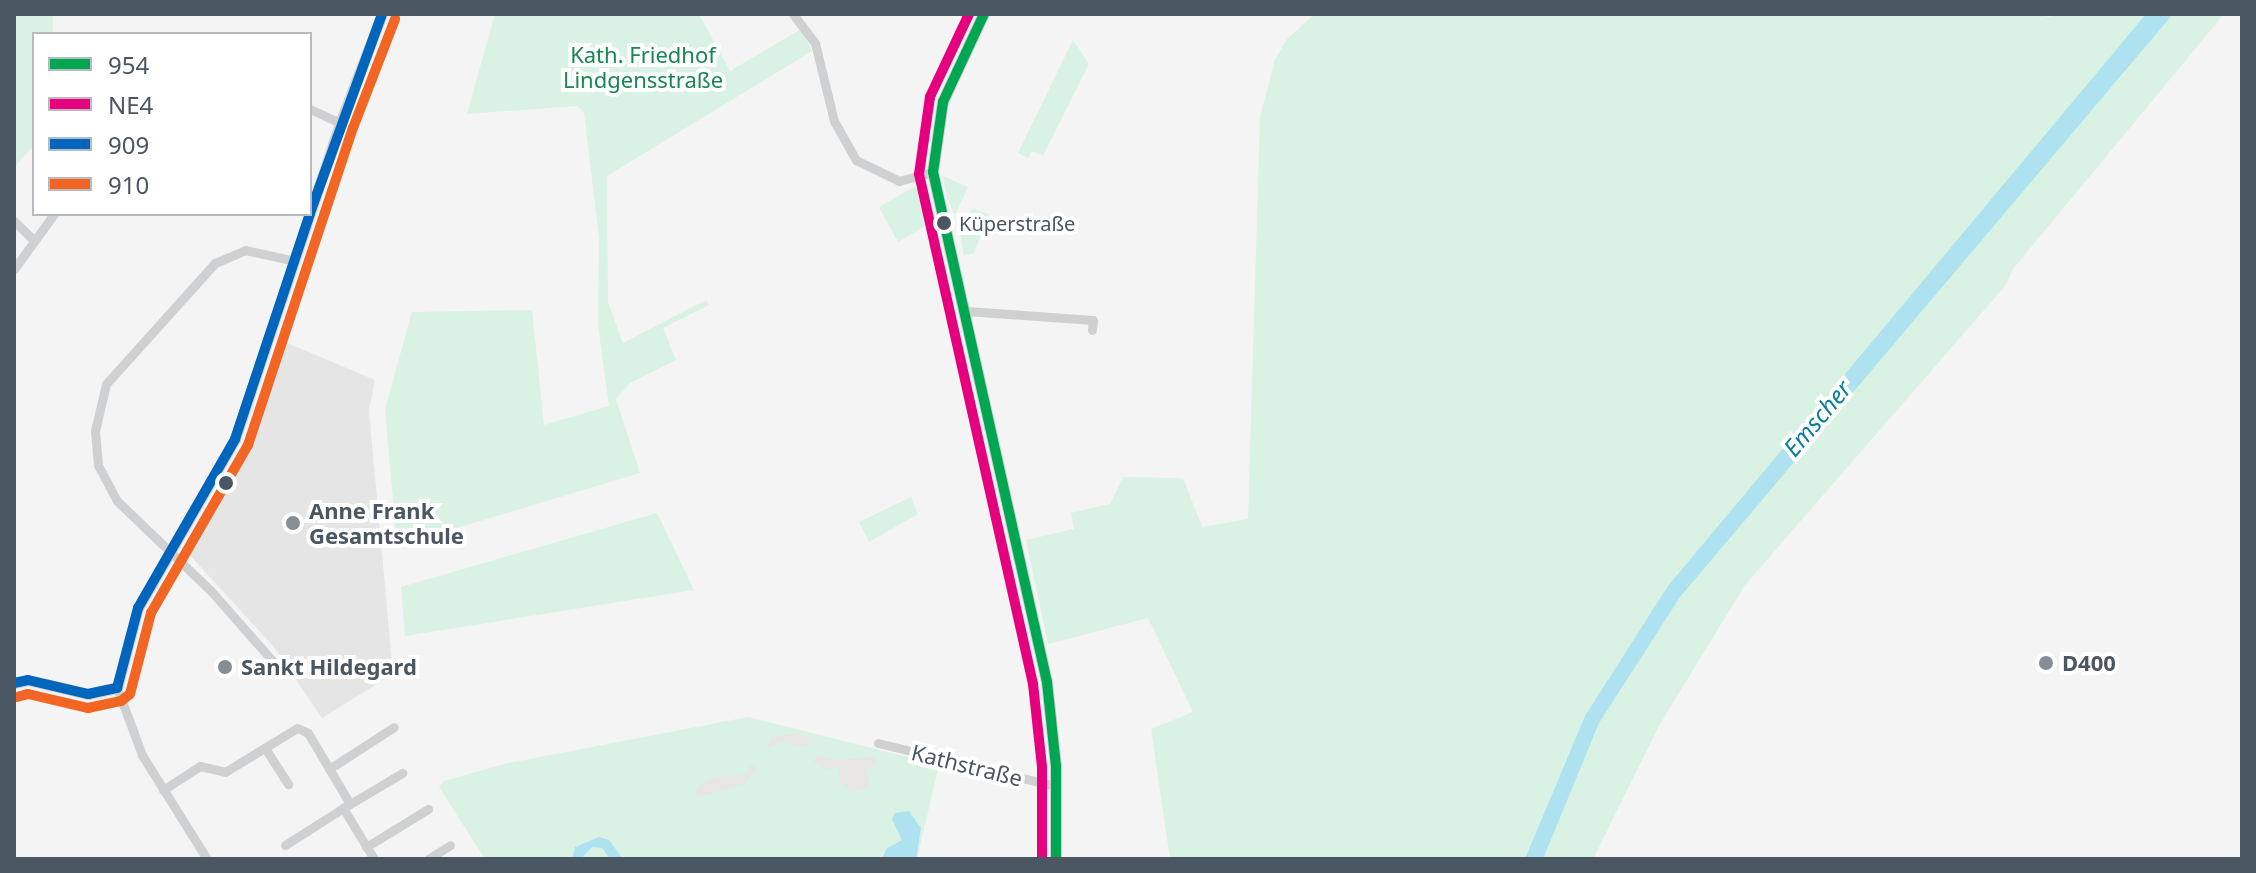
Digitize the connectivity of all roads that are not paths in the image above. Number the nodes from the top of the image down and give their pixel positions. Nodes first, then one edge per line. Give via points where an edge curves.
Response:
1 (382, 14) edge
2 (793, 14) edge
3 (984, 14) edge
4 (312, 110) edge
5 (340, 123) junction
6 (933, 172) junction
7 (312, 209) edge
8 (52, 216) edge
9 (310, 216) edge
10 (14, 221) edge
11 (34, 240) junction
12 (295, 261) junction
13 (14, 269) edge
14 (967, 311) junction
15 (1092, 330) dead end
16 (170, 552) junction
17 (284, 674) dead end
18 (15, 680) edge
19 (117, 688) junction
20 (394, 727) dead end
21 (878, 743) dead end
22 (265, 748) junction
23 (329, 769) junction
24 (402, 773) dead end
25 (288, 784) dead end
26 (1056, 786) junction
27 (163, 790) junction
28 (346, 806) junction
29 (428, 809) dead end
30 (285, 845) dead end
31 (450, 845) dead end
32 (366, 847) junction
33 (207, 859) edge
34 (374, 859) edge
35 (428, 859) edge
36 (1056, 859) edge

1 - 5 street
2 - 6 street via 815,43 837,130 856,160 899,181
3 - 6 main road via 943,102
4 - 5 street
5 - 7 street
6 - 14 main road
8 - 11 street
9 - 12 street
10 - 11 street
11 - 13 street
12 - 16 street via 235,439
12 - 16 street via 258,250 224,256 106,384 96,415 98,465 117,501
14 - 15 street via 1093,320
14 - 26 main road via 1047,682
16 - 17 street
16 - 19 street via 127,635
18 - 19 street via 88,694
19 - 27 street via 142,755
20 - 23 street
21 - 26 street, Kathstraße
22 - 23 street via 297,728 308,733
22 - 25 street
22 - 27 street via 225,772 200,766
23 - 28 street
24 - 28 street
26 - 36 main road
27 - 33 street
28 - 30 street
28 - 32 street
29 - 32 street
31 - 35 street
32 - 34 street

